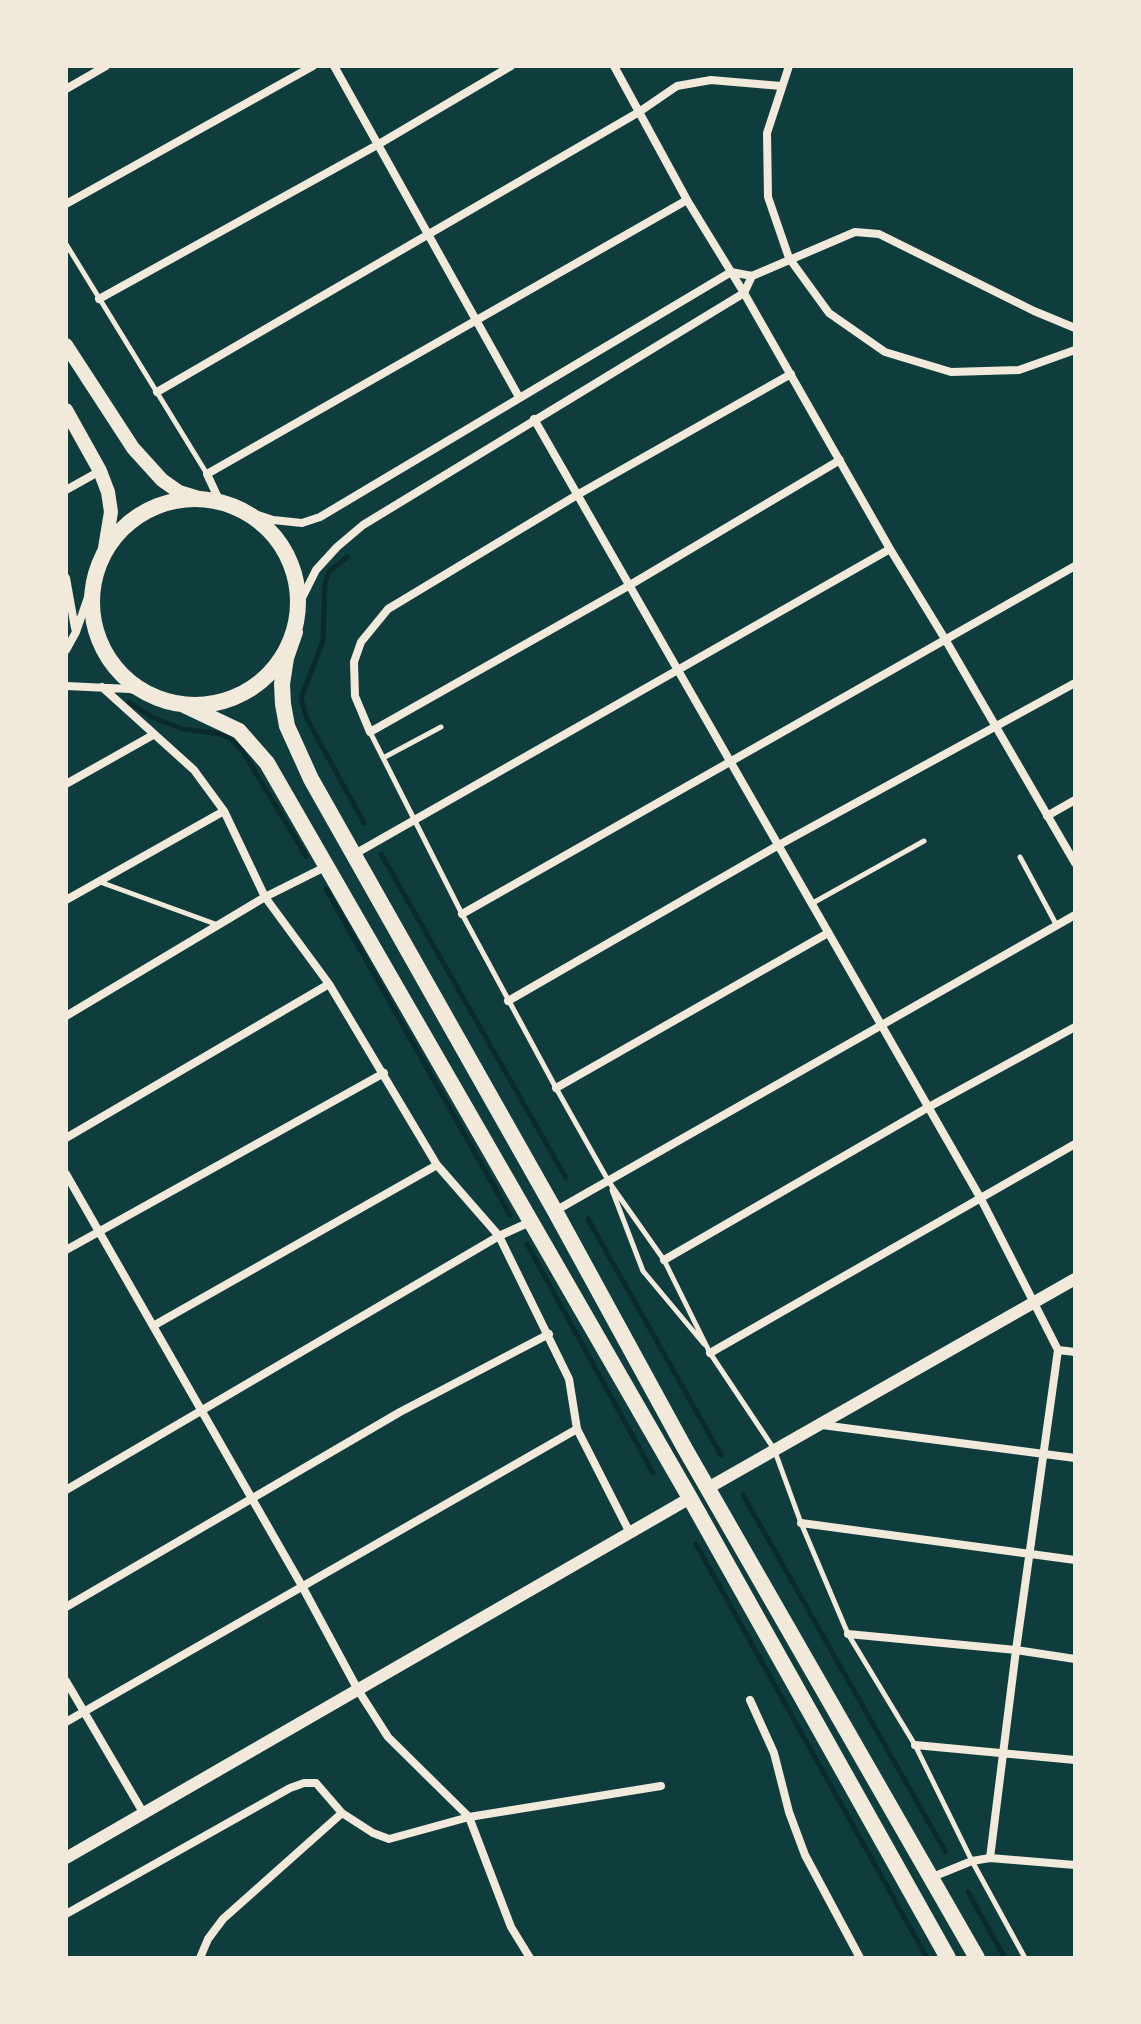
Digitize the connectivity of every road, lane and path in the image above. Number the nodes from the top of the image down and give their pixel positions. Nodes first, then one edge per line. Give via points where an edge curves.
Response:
1 (106, 66) edge
2 (313, 66) edge
3 (334, 66) edge
4 (511, 66) edge
5 (614, 66) edge
6 (789, 66) edge
7 (781, 86) junction
8 (66, 89) edge
9 (639, 112) junction
10 (379, 144) junction
11 (687, 200) junction
12 (66, 204) edge
13 (428, 233) junction
14 (66, 244) edge
15 (789, 258) junction
16 (731, 272) junction
17 (752, 276) junction
18 (744, 293) junction
19 (99, 299) junction
20 (476, 320) junction
21 (1075, 328) edge
22 (66, 345) edge
23 (1075, 350) edge
24 (791, 374) junction
25 (157, 392) junction
26 (519, 397) junction
27 (66, 410) edge
28 (534, 419) junction
29 (840, 460) junction
30 (100, 471) junction
31 (207, 474) junction
32 (66, 490) edge
33 (577, 495) junction
34 (202, 499) junction
35 (220, 502) junction
36 (243, 510) junction
37 (890, 549) junction
38 (104, 554) junction
39 (1075, 566) edge
40 (66, 578) edge
41 (94, 580) junction
42 (630, 585) junction
43 (299, 604) junction
44 (76, 632) junction
45 (295, 632) junction
46 (945, 639) junction
47 (66, 650) edge
48 (678, 671) junction
49 (1075, 683) edge
50 (66, 686) edge
51 (102, 687) junction
52 (149, 695) junction
53 (182, 704) junction
54 (996, 726) junction
55 (441, 727) dead end
56 (370, 732) junction
57 (153, 735) junction
58 (383, 758) junction
59 (731, 760) junction
60 (66, 784) edge
61 (1075, 800) edge
62 (224, 811) junction
63 (1047, 816) junction
64 (415, 820) junction
65 (924, 841) dead end
66 (777, 846) junction
67 (353, 855) junction
68 (1020, 857) dead end
69 (1075, 863) edge
70 (327, 866) junction
71 (99, 881) junction
72 (265, 897) junction
73 (66, 900) edge
74 (811, 904) junction
75 (462, 914) junction
76 (1075, 915) edge
77 (218, 925) junction
78 (1057, 926) junction
79 (828, 933) junction
80 (329, 984) junction
81 (508, 1001) junction
82 (66, 1016) edge
83 (882, 1025) junction
84 (1075, 1027) edge
85 (384, 1073) junction
86 (556, 1088) junction
87 (927, 1108) junction
88 (66, 1138) edge
89 (1075, 1144) edge
90 (437, 1165) junction
91 (66, 1174) edge
92 (609, 1182) junction
93 (981, 1199) junction
94 (555, 1211) junction
95 (530, 1222) junction
96 (97, 1231) junction
97 (499, 1236) junction
98 (66, 1250) edge
99 (664, 1260) junction
100 (1075, 1279) edge
101 (1034, 1302) junction
102 (153, 1326) junction
103 (549, 1334) junction
104 (1058, 1350) junction
105 (1075, 1352) edge
106 (710, 1353) junction
107 (202, 1411) junction
108 (820, 1424) junction
109 (577, 1429) junction
110 (774, 1449) junction
111 (1043, 1454) junction
112 (1075, 1458) edge
113 (708, 1488) junction
114 (66, 1490) edge
115 (690, 1498) junction
116 (253, 1499) junction
117 (801, 1523) junction
118 (630, 1533) junction
119 (1029, 1554) junction
120 (1075, 1560) edge
121 (302, 1586) junction
122 (66, 1607) edge
123 (848, 1634) junction
124 (1016, 1650) junction
125 (1075, 1659) edge
126 (66, 1681) edge
127 (358, 1690) junction
128 (750, 1700) dead end
129 (84, 1712) junction
130 (66, 1722) edge
131 (915, 1745) junction
132 (1005, 1752) junction
133 (1075, 1760) edge
134 (661, 1786) dead end
135 (342, 1813) junction
136 (144, 1814) junction
137 (469, 1817) junction
138 (66, 1858) edge
139 (990, 1858) junction
140 (972, 1861) junction
141 (1075, 1865) edge
142 (930, 1878) junction
143 (66, 1914) edge
144 (200, 1958) edge
145 (530, 1958) edge
146 (860, 1958) edge
147 (948, 1958) edge
148 (977, 1958) edge
149 (1025, 1958) edge

1 - 8 street
2 - 12 street
3 - 10 street
4 - 10 street
5 - 9 street
6 - 7 street
7 - 9 street via 711,80 677,86
7 - 15 street via 767,133 768,197
9 - 11 street
9 - 13 street
10 - 13 street
10 - 19 street
11 - 16 street
11 - 20 street
13 - 20 street
13 - 25 street
14 - 19 lane
15 - 17 street
15 - 21 street via 855,232 879,234
15 - 23 street via 829,313 885,352 951,372 1019,370
16 - 17 street
16 - 18 street
16 - 26 street
17 - 18 street
18 - 24 street
18 - 28 street
19 - 25 lane
20 - 26 street
20 - 31 street
22 - 34 main road via 133,448 162,480
24 - 29 street
24 - 33 street
25 - 31 lane
26 - 36 street via 346,503 302,523
27 - 30 main road
28 - 33 street
28 - 43 street via 363,525 316,570
29 - 37 street
29 - 42 street
30 - 32 street
30 - 38 main road via 111,512
31 - 35 street
33 - 42 street
33 - 56 street via 388,609 373,625 354,662 353,684
34 - 35 main road
34 - 38 main road via 145,512 121,530
35 - 36 main road
36 - 43 main road via 283,546 295,574
37 - 46 street
37 - 48 street
38 - 41 main road
39 - 46 street
40 - 44 street
41 - 44 street
41 - 52 main road via 92,607 108,659
42 - 48 street
42 - 56 street
43 - 45 main road
44 - 47 street
45 - 53 main road via 284,656 250,690 206,705
45 - 67 main road via 282,684 287,726
46 - 54 street
46 - 59 street
48 - 59 street
48 - 64 street
49 - 54 street
50 - 51 street
51 - 52 street
51 - 57 street
52 - 53 main road
53 - 70 main road via 222,721 252,745
54 - 63 street
54 - 66 street
55 - 58 lane
56 - 58 lane
57 - 60 street
57 - 62 street via 194,770
58 - 64 lane
59 - 66 street
59 - 75 street
61 - 63 street
62 - 71 street
62 - 72 street
63 - 69 street
64 - 67 street
64 - 75 lane
65 - 74 lane
66 - 74 street
66 - 81 street
67 - 94 main road
68 - 78 lane
70 - 72 street
70 - 95 main road
71 - 73 street
71 - 77 lane
72 - 77 street
72 - 80 street
74 - 79 street
75 - 81 lane
76 - 78 street
77 - 82 street
78 - 83 street
79 - 83 street
79 - 86 street
80 - 85 street
80 - 88 street
81 - 86 lane
83 - 87 street
83 - 92 street
84 - 87 street
85 - 90 street
85 - 96 street
86 - 92 lane
87 - 93 street
87 - 99 street
89 - 93 street
90 - 97 street
90 - 102 street
91 - 96 street
92 - 94 street
92 - 99 lane
92 - 106 lane via 643,1271
93 - 101 street
93 - 106 street
94 - 113 main road
95 - 97 street
95 - 115 main road
96 - 98 street
96 - 102 street
97 - 103 street
97 - 107 street
99 - 106 lane
100 - 101 street
101 - 104 street
101 - 108 street
102 - 107 street
103 - 109 street via 569,1379
103 - 116 street via 400,1412
104 - 105 street
104 - 111 street
106 - 110 lane
107 - 114 street
107 - 116 street
108 - 110 street
108 - 111 street
109 - 118 street
109 - 121 street
110 - 113 street
110 - 117 lane
111 - 112 street
111 - 119 street
113 - 142 main road
115 - 118 street
115 - 147 main road
116 - 121 street
116 - 122 street
117 - 119 street
117 - 123 lane
118 - 127 street
119 - 120 street
119 - 124 street
121 - 127 street
121 - 129 street
123 - 124 street
123 - 131 lane
124 - 125 street
124 - 132 street
126 - 129 street
127 - 136 street
127 - 137 street via 388,1737
128 - 146 street via 774,1753 805,1855
129 - 130 street
129 - 136 street
131 - 132 street
131 - 140 lane
132 - 133 street
132 - 139 street
134 - 137 street
135 - 137 street via 389,1839
135 - 143 street via 316,1783 290,1788
135 - 144 street via 223,1919
136 - 138 street
137 - 145 street via 511,1927
139 - 140 street
139 - 141 street
140 - 142 street
140 - 149 lane
142 - 148 main road

